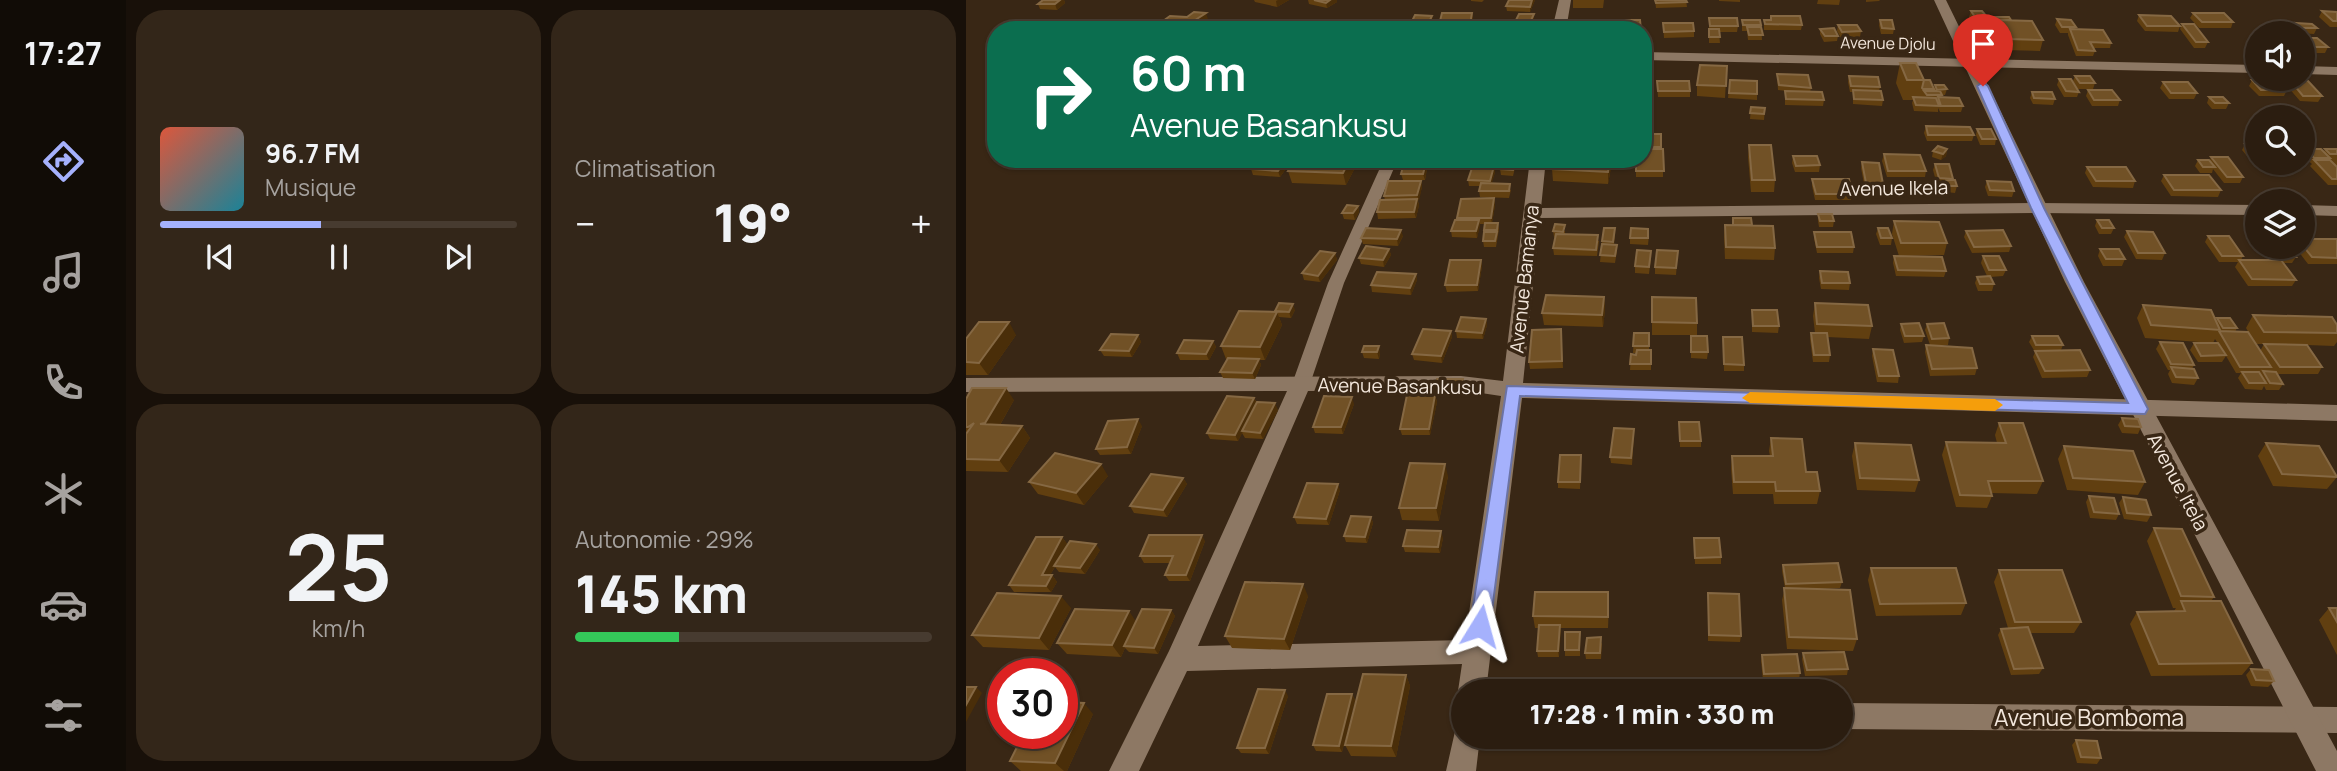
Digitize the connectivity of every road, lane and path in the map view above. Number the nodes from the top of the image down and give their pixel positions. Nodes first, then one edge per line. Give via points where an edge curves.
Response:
1 (1565, 0) edge
2 (1940, 0) edge
3 (1561, 21) edge
4 (1652, 57) edge
5 (1972, 61) junction
6 (2245, 69) edge
7 (2315, 70) edge
8 (2337, 71) edge
9 (1387, 168) edge
10 (1537, 168) edge
11 (2038, 208) junction
12 (2245, 210) edge
13 (2315, 210) edge
14 (2337, 211) edge
15 (1530, 213) junction
16 (1301, 384) junction
17 (966, 385) edge
18 (1513, 390) junction
19 (2139, 409) junction
20 (2337, 413) edge
21 (1476, 652) junction
22 (1179, 659) junction
23 (1473, 679) edge
24 (1853, 716) edge
25 (2305, 720) junction
26 (2337, 720) edge
27 (1464, 749) edge
28 (1124, 771) edge
29 (1461, 771) edge
30 (2332, 771) edge

1 - 3 street
2 - 5 street, Avenue Itela
4 - 5 street, Avenue Djolu
5 - 6 street, Avenue Djolu
5 - 11 street, Avenue Itela
7 - 8 street
9 - 16 lane via 1336,283
10 - 15 street, Avenue Bamanya
11 - 12 street, Avenue Ikela
11 - 15 street, Avenue Ikela
11 - 19 street, Avenue Itela
13 - 14 street
15 - 18 street, Avenue Bamanya
16 - 17 street, Avenue Basankusu
16 - 18 street, Avenue Basankusu via 1461,383
16 - 22 street
18 - 19 street, Avenue Basankusu
18 - 21 street, Avenue Bamanya
19 - 20 street, Avenue Basankusu
19 - 25 street, Avenue Itela
21 - 22 street
21 - 23 street, Avenue Bamanya
22 - 28 street
24 - 25 street, Avenue Bomboma
25 - 26 street, Avenue Bomboma
25 - 30 street, Avenue Itela
27 - 29 street

